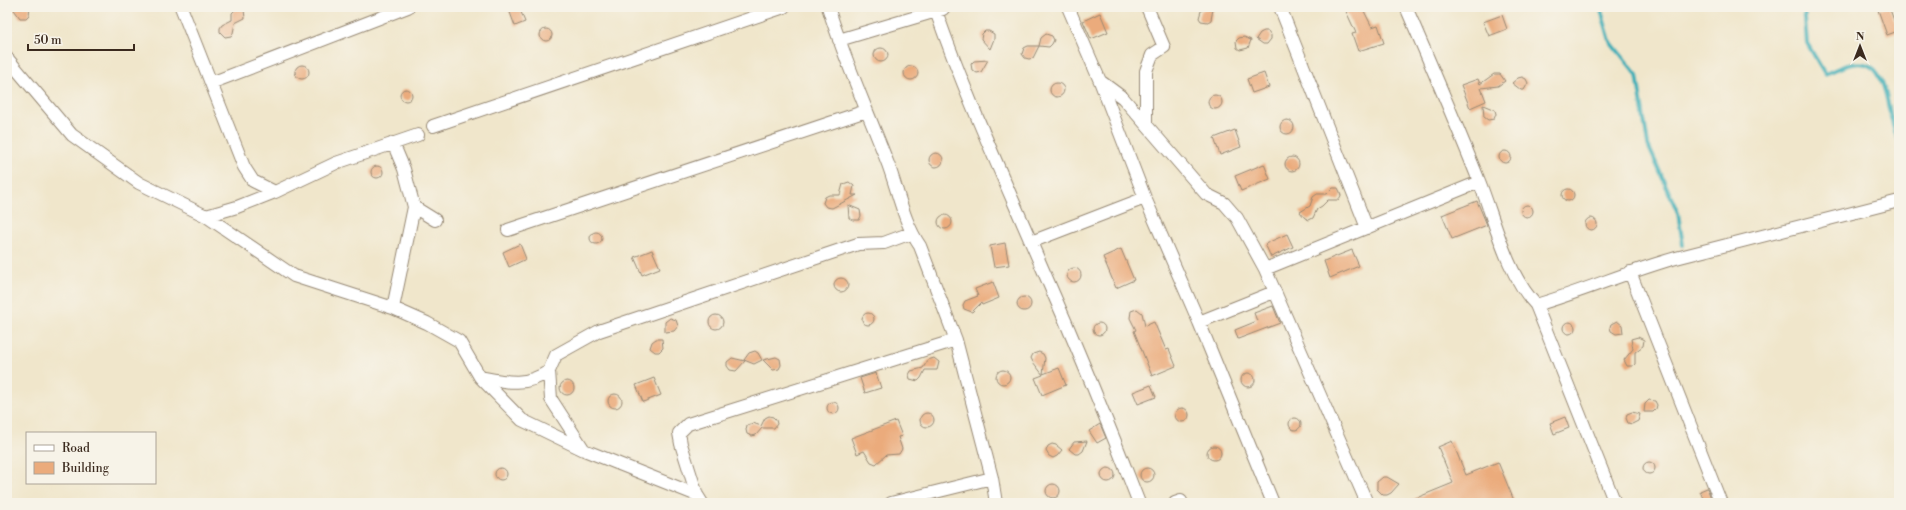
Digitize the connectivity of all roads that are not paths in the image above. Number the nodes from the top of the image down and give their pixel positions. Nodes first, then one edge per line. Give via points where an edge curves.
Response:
1 (181, 7) edge
2 (408, 7) edge
3 (784, 7) edge
4 (828, 7) edge
5 (1068, 7) edge
6 (1147, 7) edge
7 (1280, 7) edge
8 (1406, 7) edge
9 (941, 8) edge
10 (838, 40) junction
11 (7, 58) edge
12 (1100, 81) junction
13 (211, 83) junction
14 (866, 111) junction
15 (1146, 124) junction
16 (433, 126) dead end
17 (418, 134) dead end
18 (393, 143) junction
19 (1479, 182) junction
20 (274, 192) junction
21 (1145, 198) junction
22 (1899, 201) edge
23 (414, 207) junction
24 (206, 216) junction
25 (435, 220) dead end
26 (1367, 228) junction
27 (508, 230) dead end
28 (911, 233) junction
29 (1031, 242) junction
30 (1265, 269) junction
31 (1630, 272) junction
32 (1274, 292) junction
33 (1536, 305) junction
34 (393, 308) junction
35 (1200, 322) junction
36 (956, 340) junction
37 (549, 371) junction
38 (480, 377) junction
39 (584, 450) junction
40 (992, 478) junction
41 (699, 499) edge
42 (891, 503) edge
43 (996, 503) edge
44 (1140, 503) edge
45 (1273, 503) edge
46 (1367, 503) edge
47 (1615, 503) edge
48 (1721, 503) edge

1 - 13 street
2 - 13 street
3 - 16 street
4 - 10 street
5 - 12 street
6 - 15 street via 1164,47 1152,55 1146,71
7 - 26 street
8 - 19 street
9 - 10 street
9 - 29 street via 978,120
10 - 14 street
11 - 24 street via 72,134 139,183
12 - 15 street via 1123,98
12 - 21 street
13 - 20 street via 244,167 253,181
14 - 27 street
14 - 28 street
15 - 30 street via 1206,194 1224,203 1237,218
17 - 18 street
18 - 20 street via 336,163
18 - 23 street via 404,169
19 - 26 street
19 - 33 street via 1513,270
20 - 24 street
21 - 29 street
21 - 35 street
22 - 31 street
23 - 25 street
23 - 34 street
24 - 34 street via 294,276
26 - 30 street
28 - 36 street via 920,246
28 - 37 street via 884,243 858,244 599,331 556,355
29 - 44 street via 1108,421
30 - 32 street
31 - 33 street
31 - 48 street
32 - 35 street
32 - 46 street
33 - 47 street
34 - 38 street via 427,323 459,342
35 - 45 street
36 - 40 street
36 - 41 street via 688,424 679,433
37 - 38 street via 527,382
37 - 39 street via 551,399
38 - 39 street via 522,420
39 - 41 street
40 - 42 street
40 - 43 street

